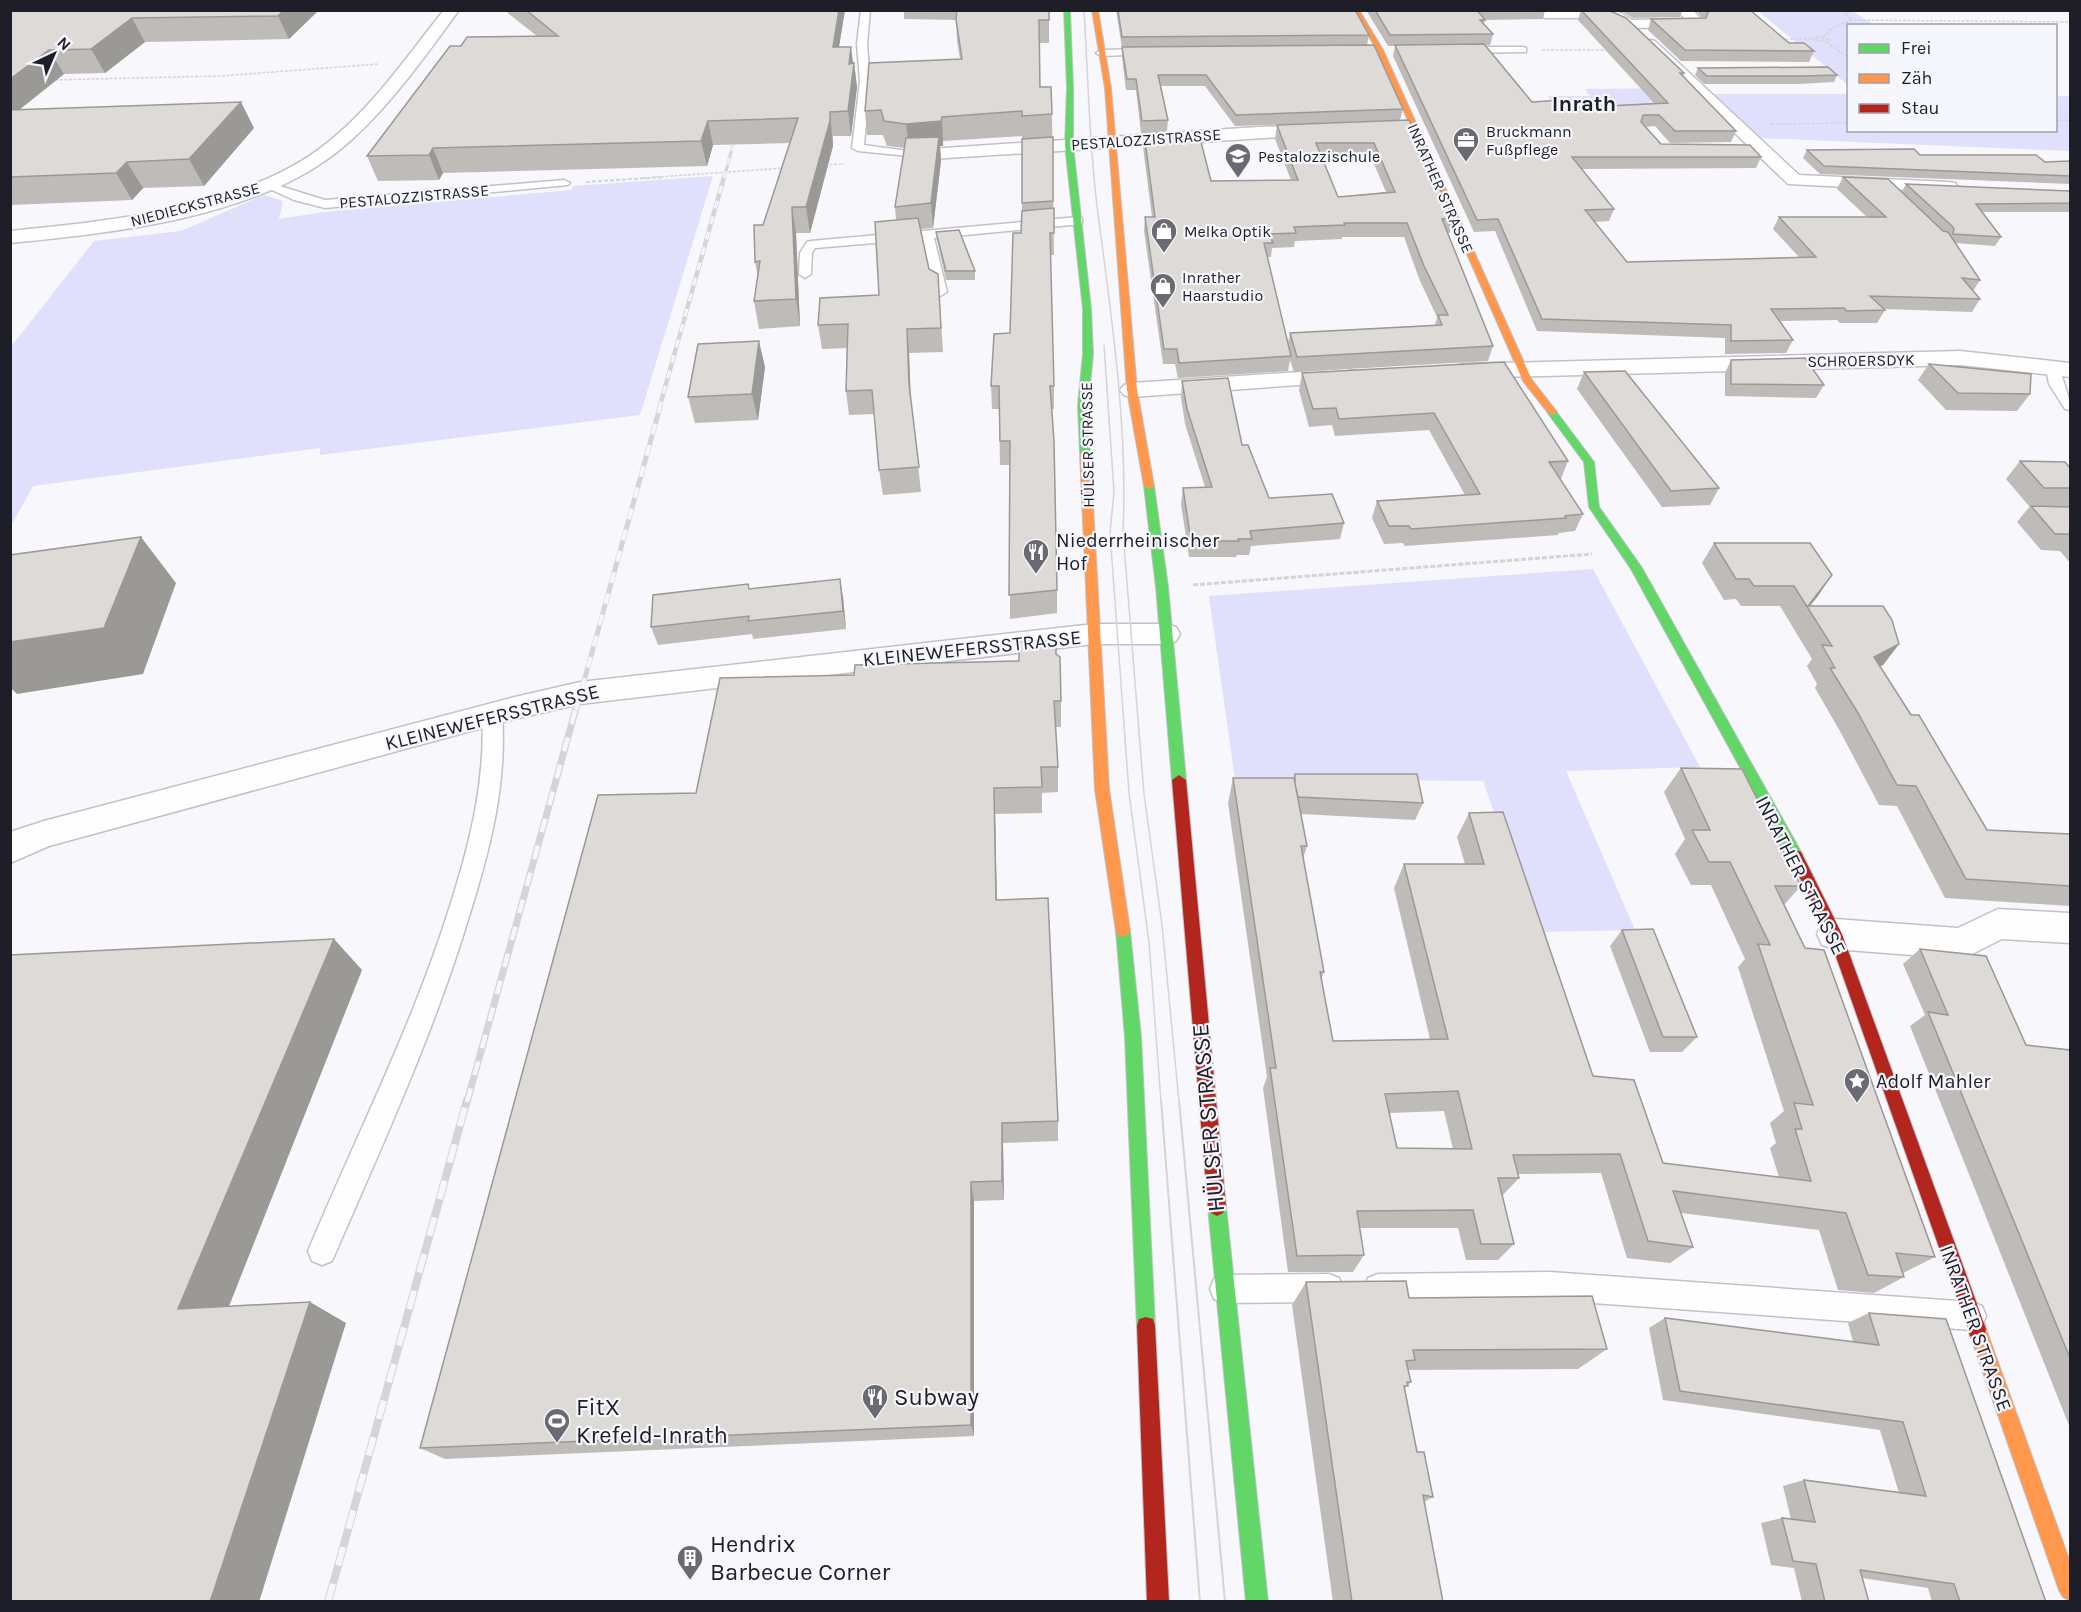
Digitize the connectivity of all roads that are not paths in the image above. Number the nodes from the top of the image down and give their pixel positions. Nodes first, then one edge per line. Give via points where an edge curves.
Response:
1 (452, 10) edge
2 (866, 10) edge
3 (1067, 10) edge
4 (1095, 10) edge
5 (1356, 10) edge
6 (1684, 10) edge
7 (1545, 14) dead end
8 (1629, 24) junction
9 (1701, 30) junction
10 (1642, 37) junction
11 (1452, 50) edge
12 (1523, 50) road end
13 (1159, 52) edge
14 (1101, 53) junction
15 (1676, 68) junction
16 (1699, 68) edge
17 (1342, 129) edge
18 (1111, 141) junction
19 (1069, 145) junction
20 (1738, 149) edge
21 (1760, 149) junction
22 (915, 155) joint
23 (564, 183) road end
24 (1884, 184) junction
25 (267, 185) junction
26 (1966, 188) edge
27 (1898, 198) edge
28 (1078, 220) junction
29 (927, 234) junction
30 (10, 237) edge
31 (805, 274) dead end
32 (940, 292) edge
33 (1523, 368) junction
34 (2062, 369) edge
35 (1440, 372) edge
36 (1368, 375) edge
37 (1132, 390) junction
38 (2070, 406) edge
39 (1094, 634) junction
40 (1166, 634) junction
41 (492, 714) junction
42 (10, 850) edge
43 (2070, 928) edge
44 (1835, 934) junction
45 (322, 1251) dead end
46 (1224, 1289) junction
47 (1972, 1316) junction
48 (2070, 1590) edge
49 (1158, 1602) edge
50 (1257, 1602) edge

1 - 25 street, NIEDIECKSTRASSE via 338,144
2 - 22 lane via 862,44 865,81 858,148
3 - 19 street, HÜLSER STRASSE
4 - 14 street, HÜLSER STRASSE
5 - 33 street, INRATHER STRASSE via 1380,50 1408,128
6 - 9 street
7 - 8 street via 1604,14
8 - 9 street
8 - 10 street
9 - 10 street
10 - 15 street
11 - 12 lane
13 - 14 lane
14 - 18 street, HÜLSER STRASSE via 1108,88
15 - 16 street
15 - 21 street
17 - 18 street, PESTALOZZISTRASSE
18 - 19 street, PESTALOZZISTRASSE
18 - 37 street, HÜLSER STRASSE
19 - 22 street, PESTALOZZISTRASSE
19 - 28 street, HÜLSER STRASSE
20 - 21 street
21 - 24 street via 1794,180
23 - 25 lane, PESTALOZZISTRASSE via 325,204
24 - 26 street
24 - 27 lane
25 - 30 street, NIEDIECKSTRASSE via 166,216 103,228
28 - 29 lane
28 - 39 street, HÜLSER STRASSE via 1087,309 1083,405
29 - 31 lane via 811,245 806,253
29 - 32 lane
33 - 34 street, SCHROERSDYK via 1960,358
33 - 35 street
33 - 44 street, INRATHER STRASSE via 1528,381 1589,462 1594,507 1624,551 1802,867
34 - 38 lane, SCHROERSDYK via 2056,384
36 - 37 street
37 - 40 street, HÜLSER STRASSE via 1150,491
39 - 40 street
39 - 41 street, KLEINEWEFERSSTRASSE via 614,688
39 - 49 street, HÜLSER STRASSE via 1102,789 1125,947 1133,1037
40 - 46 street, HÜLSER STRASSE
41 - 42 street, KLEINEWEFERSSTRASSE via 44,834
41 - 45 lane via 495,739 486,822 449,950 430,1004
43 - 44 street via 1998,924 1962,944
44 - 47 street, INRATHER STRASSE
46 - 47 lane via 1550,1286
46 - 50 street, HÜLSER STRASSE
47 - 48 street, INRATHER STRASSE

